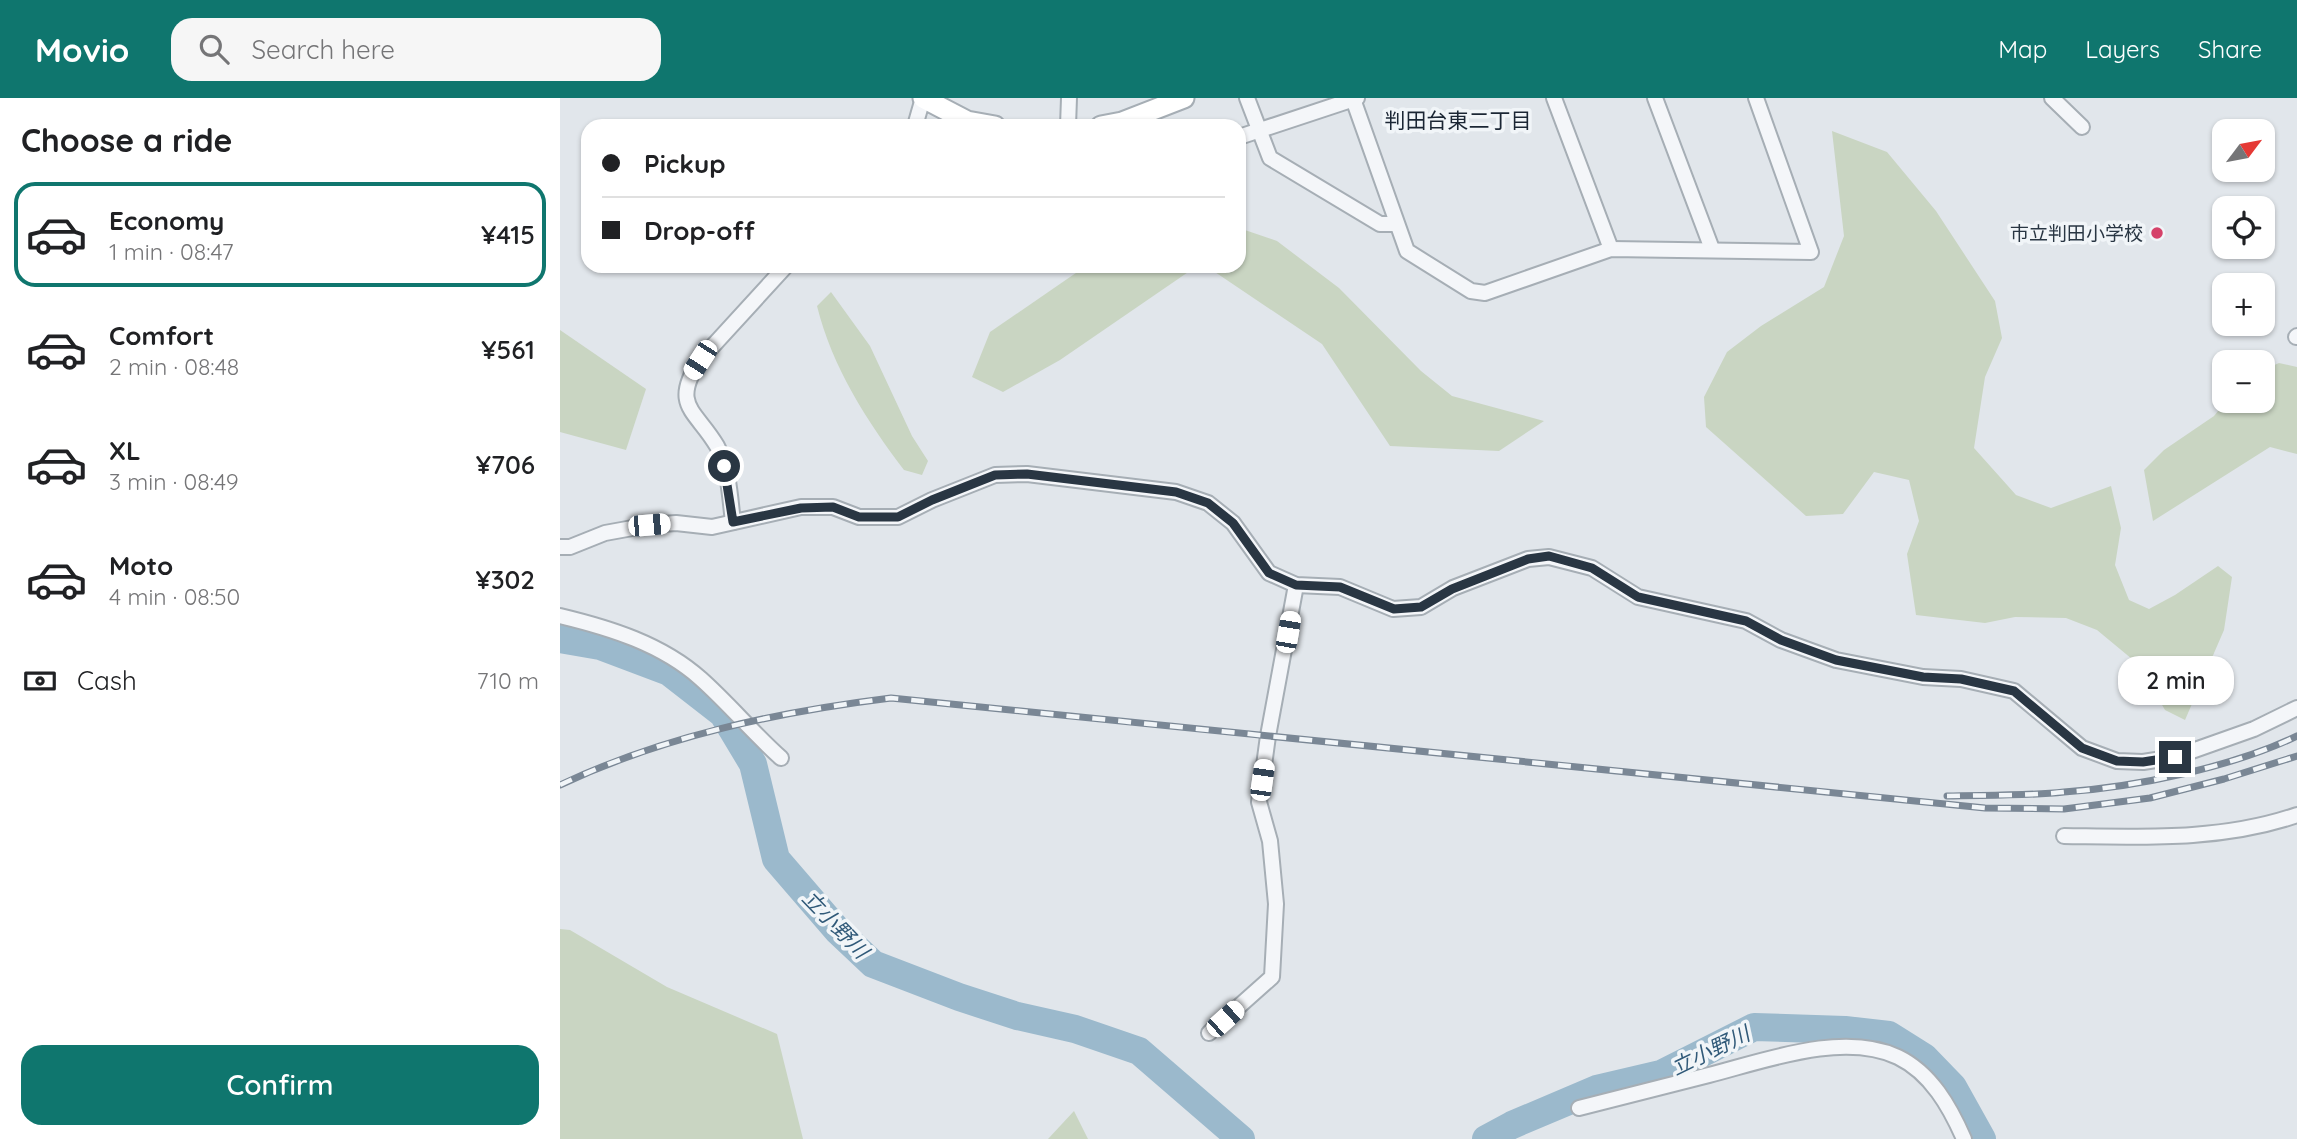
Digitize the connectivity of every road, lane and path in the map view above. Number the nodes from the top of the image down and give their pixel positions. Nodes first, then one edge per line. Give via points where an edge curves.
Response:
1 (923, 98) edge
2 (1069, 98) edge
3 (1184, 98) edge
4 (1247, 98) edge
5 (1553, 98) edge
6 (1655, 98) edge
7 (1756, 98) edge
8 (2052, 98) edge
9 (1355, 99) edge
10 (917, 119) edge
11 (958, 119) edge
12 (1068, 119) edge
13 (1130, 119) edge
14 (2082, 127) dead end
15 (1261, 129) junction
16 (1246, 134) edge
17 (1395, 224) junction
18 (1712, 248) junction
19 (1611, 249) junction
20 (780, 273) edge
21 (733, 522) junction
22 (560, 547) edge
23 (1296, 585) junction
24 (560, 616) edge
25 (2297, 708) edge
26 (781, 758) dead end
27 (2297, 815) edge
28 (2064, 836) dead end
29 (1209, 1033) dead end
30 (1579, 1108) dead end
31 (1964, 1139) edge

1 - 10 street
1 - 11 street
2 - 12 street
3 - 13 street
4 - 15 street
5 - 19 street
6 - 18 street
7 - 18 street via 1811,252
8 - 14 street
9 - 15 street
9 - 17 street
15 - 16 street
15 - 17 street via 1270,158 1380,224
17 - 19 street via 1407,251 1471,291 1485,293
18 - 19 street
20 - 21 street via 700,360 685,392 691,412 717,447
21 - 22 street via 712,527 649,525
21 - 23 street via 812,507 833,507 859,517 898,517 995,475 1027,474 1176,492 1208,503 1233,523 1269,573
23 - 25 street via 1340,587 1394,609 1421,607 1452,589 1528,559 1549,556 1592,568 1638,597 1746,621 1781,640 1836,660 2014,691 2082,748 2117,761 2175,757
23 - 29 street via 1259,802 1270,841 1276,904 1272,977
24 - 26 street via 634,637 667,656 699,677
27 - 28 street via 2236,832
30 - 31 street via 1810,1050 1868,1049 1915,1067 1952,1112

